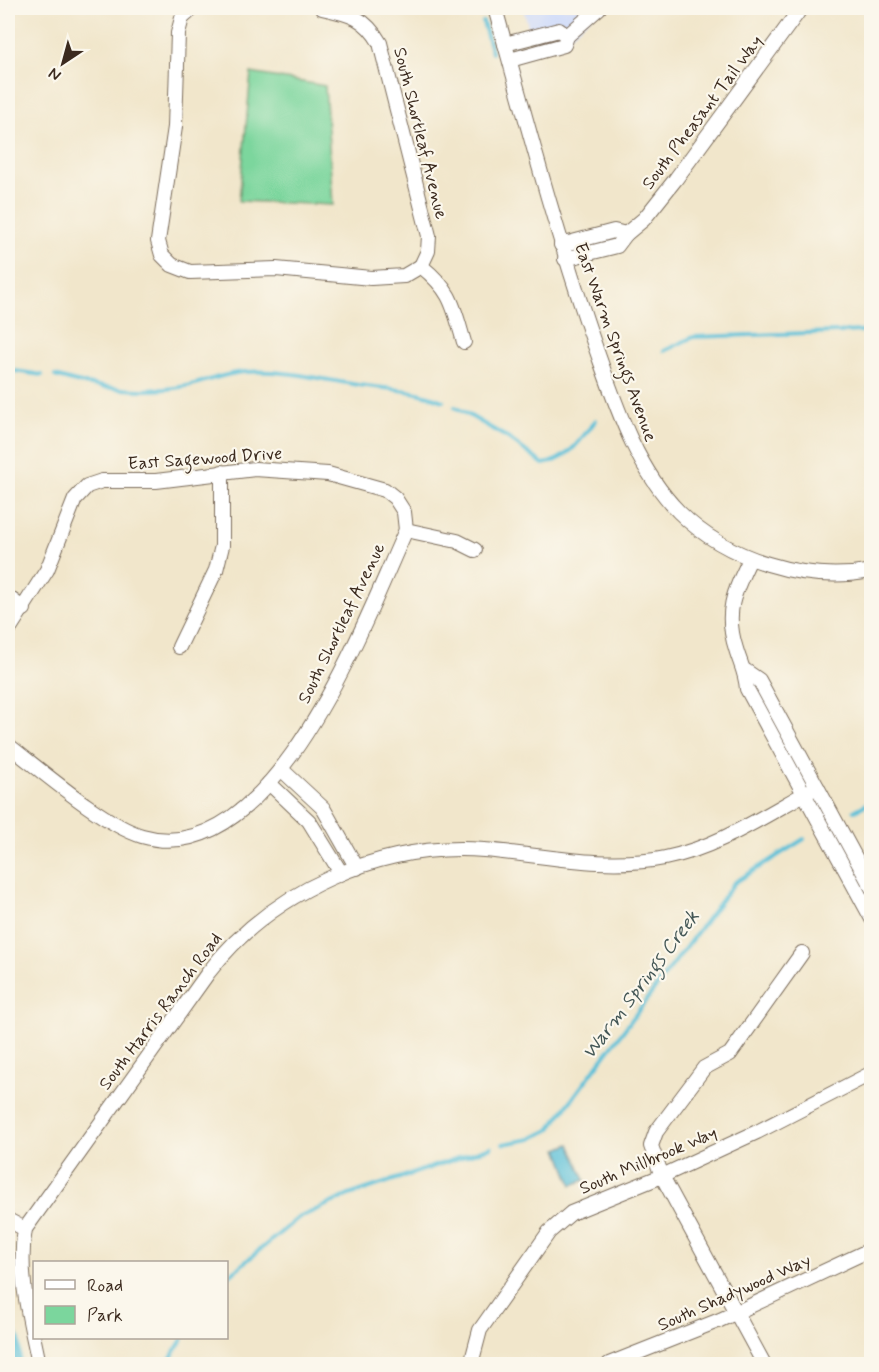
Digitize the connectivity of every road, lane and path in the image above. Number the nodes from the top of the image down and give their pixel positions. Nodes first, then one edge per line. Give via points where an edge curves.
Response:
1 (193, 8) edge
2 (322, 8) edge
3 (495, 8) edge
4 (599, 8) edge
5 (801, 8) edge
6 (567, 36) junction
7 (505, 44) junction
8 (510, 60) junction
9 (626, 234) junction
10 (561, 245) junction
11 (565, 259) junction
12 (420, 266) junction
13 (464, 342) dead end
14 (222, 472) junction
15 (406, 530) junction
16 (475, 550) dead end
17 (750, 559) junction
18 (872, 571) edge
19 (8, 597) edge
20 (24, 609) junction
21 (8, 631) edge
22 (179, 647) dead end
23 (8, 745) edge
24 (281, 769) junction
25 (269, 783) junction
26 (811, 790) junction
27 (357, 867) junction
28 (341, 873) junction
29 (872, 888) edge
30 (866, 897) edge
31 (872, 919) edge
32 (802, 953) dead end
33 (872, 1073) edge
34 (663, 1176) junction
35 (8, 1220) edge
36 (25, 1228) junction
37 (872, 1249) edge
38 (737, 1313) junction
39 (33, 1335) edge
40 (34, 1339) edge
41 (39, 1365) edge
42 (471, 1365) edge
43 (609, 1365) edge
44 (764, 1365) edge

1 - 12 street via 182,18 178,33 175,127 158,241 162,255 172,265 190,272 276,269 371,278 404,276
2 - 12 street, South Shortleaf Avenue via 357,17 371,27 380,44 429,236 428,251
3 - 7 street, East Warm Springs Avenue
4 - 6 street
5 - 9 street, South Pheasant Tail Way via 675,180 644,219
6 - 7 street via 559,30
6 - 8 street via 564,45
7 - 8 street, East Warm Springs Avenue
8 - 10 street, East Warm Springs Avenue
9 - 10 street via 614,231
9 - 11 street, South Pheasant Tail Way via 617,246
10 - 11 street, East Warm Springs Avenue
11 - 17 street, East Warm Springs Avenue via 614,399 646,469 679,512 714,539
12 - 13 street via 440,281 450,297
14 - 15 street, East Sagewood Drive via 294,470 361,482 395,498 404,512
14 - 20 street, East Sagewood Drive via 156,481 102,481 87,486 75,499 46,570
14 - 22 street via 222,546 216,570
15 - 16 street via 457,541
15 - 24 street, South Shortleaf Avenue via 347,661
17 - 18 street, East Warm Springs Avenue via 828,574
17 - 26 street via 731,601 730,626 746,671 747,689
19 - 20 street
20 - 21 street
23 - 25 street, South Shortleaf Avenue via 109,820 143,837 173,840 201,836 224,825
24 - 25 street, South Shortleaf Avenue
24 - 27 street via 323,808
25 - 28 street via 309,821
26 - 27 street, South Harris Ranch Road via 731,834 665,858 596,862 481,850 442,850
26 - 29 street
26 - 30 street
27 - 28 street, South Harris Ranch Road
28 - 36 street, South Harris Ranch Road via 287,900 223,953
30 - 31 street
32 - 34 street via 730,1054 704,1068 651,1140
33 - 34 street, South Millbrook Way
34 - 38 street
34 - 42 street, South Millbrook Way via 571,1213 559,1222 480,1330
35 - 36 street
36 - 39 street via 20,1255
37 - 38 street, South Shadywood Way
38 - 43 street, South Shadywood Way
38 - 44 street
40 - 41 street

